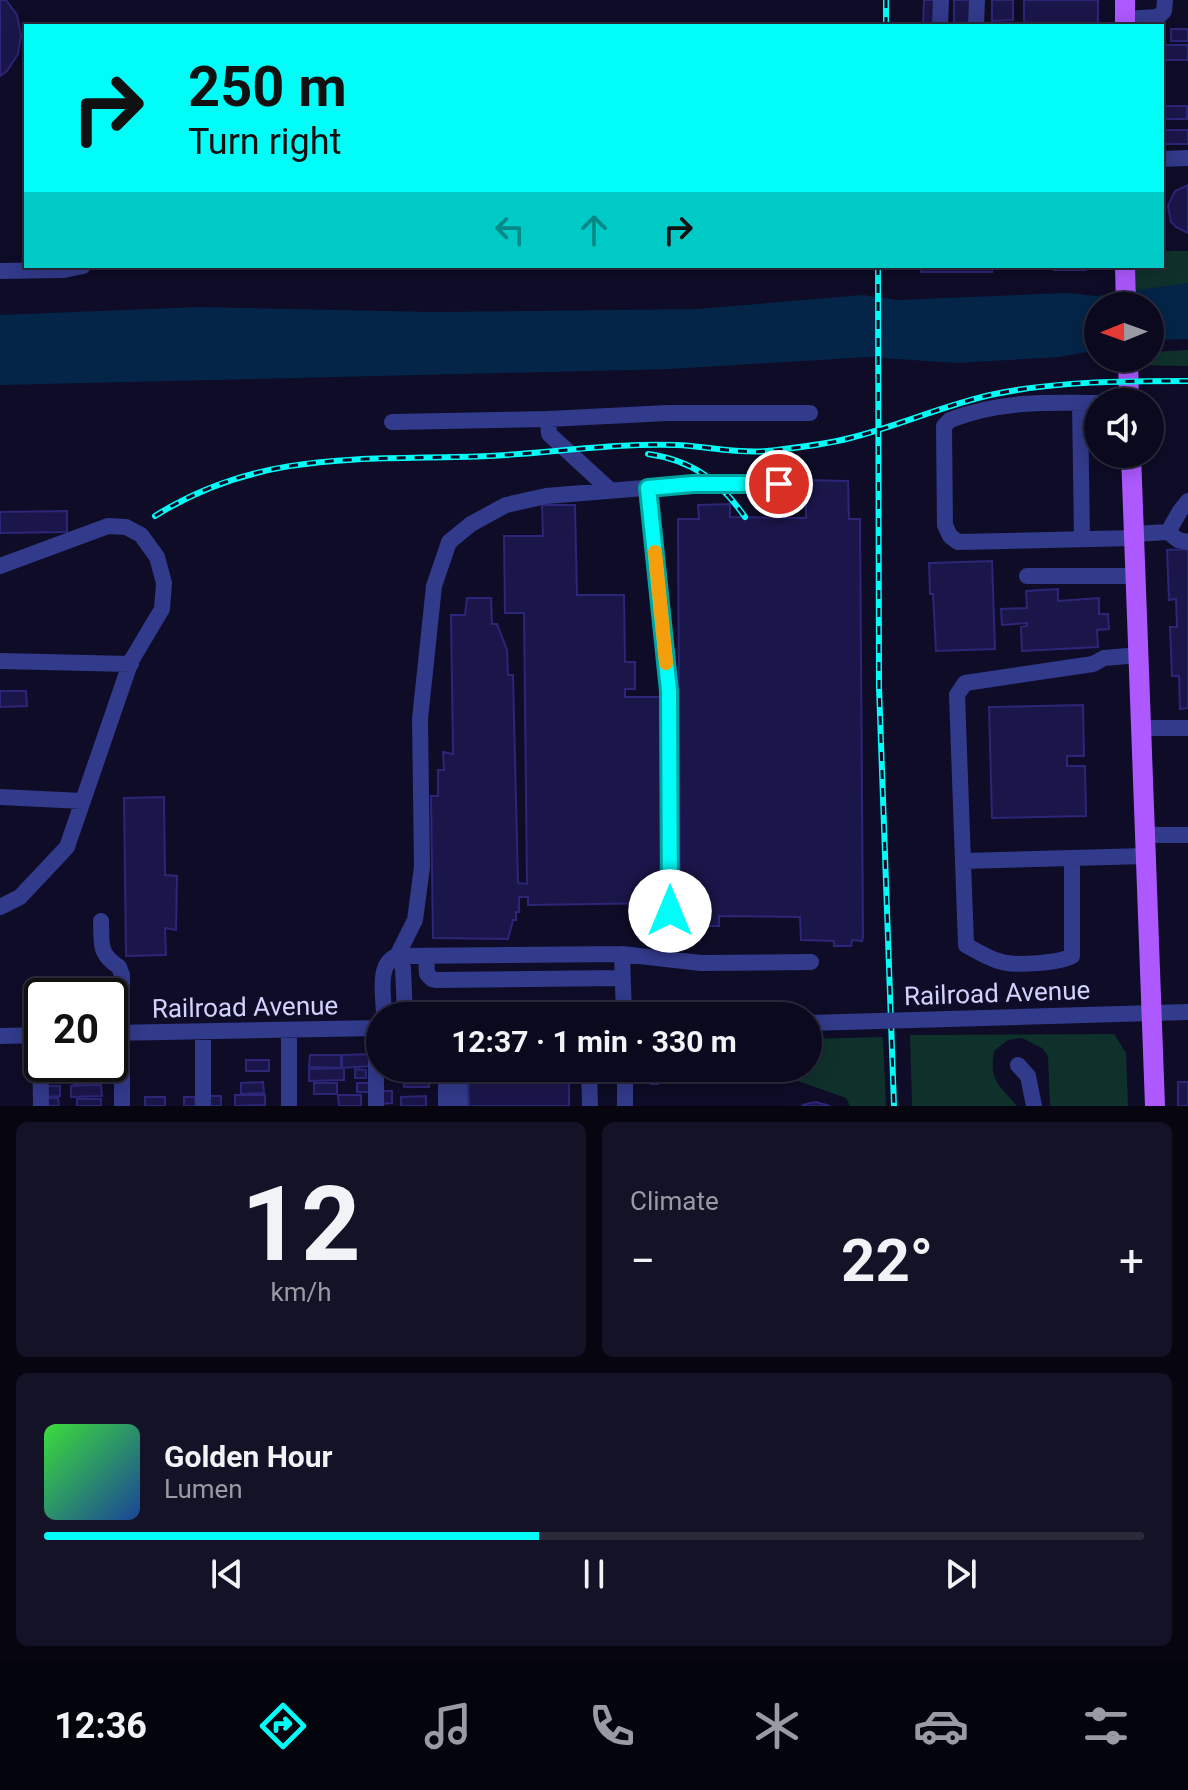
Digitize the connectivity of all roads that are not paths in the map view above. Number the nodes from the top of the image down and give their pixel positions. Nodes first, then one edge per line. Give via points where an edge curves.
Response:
1 (941, 0) edge
2 (977, 0) edge
3 (1165, 0) edge
4 (1125, 15) edge
5 (940, 24) edge
6 (976, 24) edge
7 (1188, 158) edge
8 (1164, 159) edge
9 (74, 268) edge
10 (1125, 268) edge
11 (0, 271) edge
12 (1126, 292) edge
13 (1080, 403) junction
14 (1084, 403) edge
15 (810, 413) dead end
16 (548, 419) junction
17 (392, 422) dead end
18 (1132, 468) edge
19 (779, 484) dead end
20 (648, 488) junction
21 (611, 491) junction
22 (1188, 501) edge
23 (1168, 532) junction
24 (1134, 536) junction
25 (1082, 539) junction
26 (1188, 542) edge
27 (0, 566) edge
28 (1027, 576) dead end
29 (1136, 576) junction
30 (1139, 655) junction
31 (0, 661) edge
32 (131, 664) junction
33 (1141, 728) junction
34 (1188, 728) edge
35 (0, 797) edge
36 (82, 801) junction
37 (1188, 835) edge
38 (1146, 846) junction
39 (1072, 858) junction
40 (963, 861) junction
41 (0, 907) edge
42 (101, 921) dead end
43 (622, 954) junction
44 (397, 956) junction
45 (426, 957) junction
46 (670, 959) junction
47 (811, 962) dead end
48 (122, 978) edge
49 (622, 978) junction
50 (382, 1002) edge
51 (404, 1002) edge
52 (623, 1002) edge
53 (1188, 1012) edge
54 (1152, 1013) junction
55 (822, 1023) edge
56 (366, 1025) edge
57 (289, 1030) junction
58 (203, 1032) junction
59 (128, 1033) edge
60 (24, 1035) edge
61 (0, 1036) edge
62 (1018, 1065) dead end
63 (41, 1082) edge
64 (120, 1082) edge
65 (377, 1082) edge
66 (446, 1082) edge
67 (459, 1082) edge
68 (589, 1082) edge
69 (625, 1082) edge
70 (41, 1106) edge
71 (122, 1106) edge
72 (203, 1106) edge
73 (289, 1106) edge
74 (376, 1106) edge
75 (446, 1106) edge
76 (460, 1106) edge
77 (590, 1106) edge
78 (625, 1106) edge
79 (1034, 1106) edge
80 (1155, 1106) edge

1 - 5 street
2 - 6 street
3 - 4 street via 1158,17
7 - 8 street
9 - 11 street
10 - 12 main road
13 - 14 street
13 - 25 street
13 - 25 street via 1009,404 950,420 944,426 945,525 958,542
15 - 16 street
16 - 17 street
16 - 21 street via 549,434
18 - 24 main road
19 - 20 street
20 - 21 street
20 - 46 street via 669,691
21 - 44 street via 506,505 449,542 434,586 420,719 422,867 415,920
22 - 23 street
23 - 24 street
23 - 26 street
24 - 25 street
24 - 29 main road
27 - 32 street via 108,526 141,535 157,557 164,583 162,609
28 - 29 street
29 - 30 main road
30 - 33 main road
30 - 40 street via 965,683 957,695
31 - 32 street
32 - 36 street
33 - 34 street
33 - 38 main road
35 - 36 street
36 - 41 street via 67,847 20,897
37 - 38 street
38 - 39 street
38 - 54 main road
39 - 40 street
39 - 40 street via 1072,956 1004,963 966,945
42 - 48 street via 103,951 119,967
43 - 45 street
43 - 46 street
43 - 49 street
44 - 45 street
44 - 50 street via 384,967
44 - 51 street via 403,968
45 - 49 street via 427,974 436,980
46 - 47 street
49 - 52 street
53 - 54 street, Railroad Avenue
54 - 55 street, Railroad Avenue, bridge
54 - 80 main road
56 - 57 street, Railroad Avenue
57 - 58 street, Railroad Avenue
57 - 73 street
58 - 59 street, Railroad Avenue
58 - 72 street
60 - 61 street
62 - 79 street via 1028,1076
63 - 70 street
64 - 71 street
65 - 74 street
66 - 75 street
67 - 76 street
68 - 77 street
69 - 78 street

